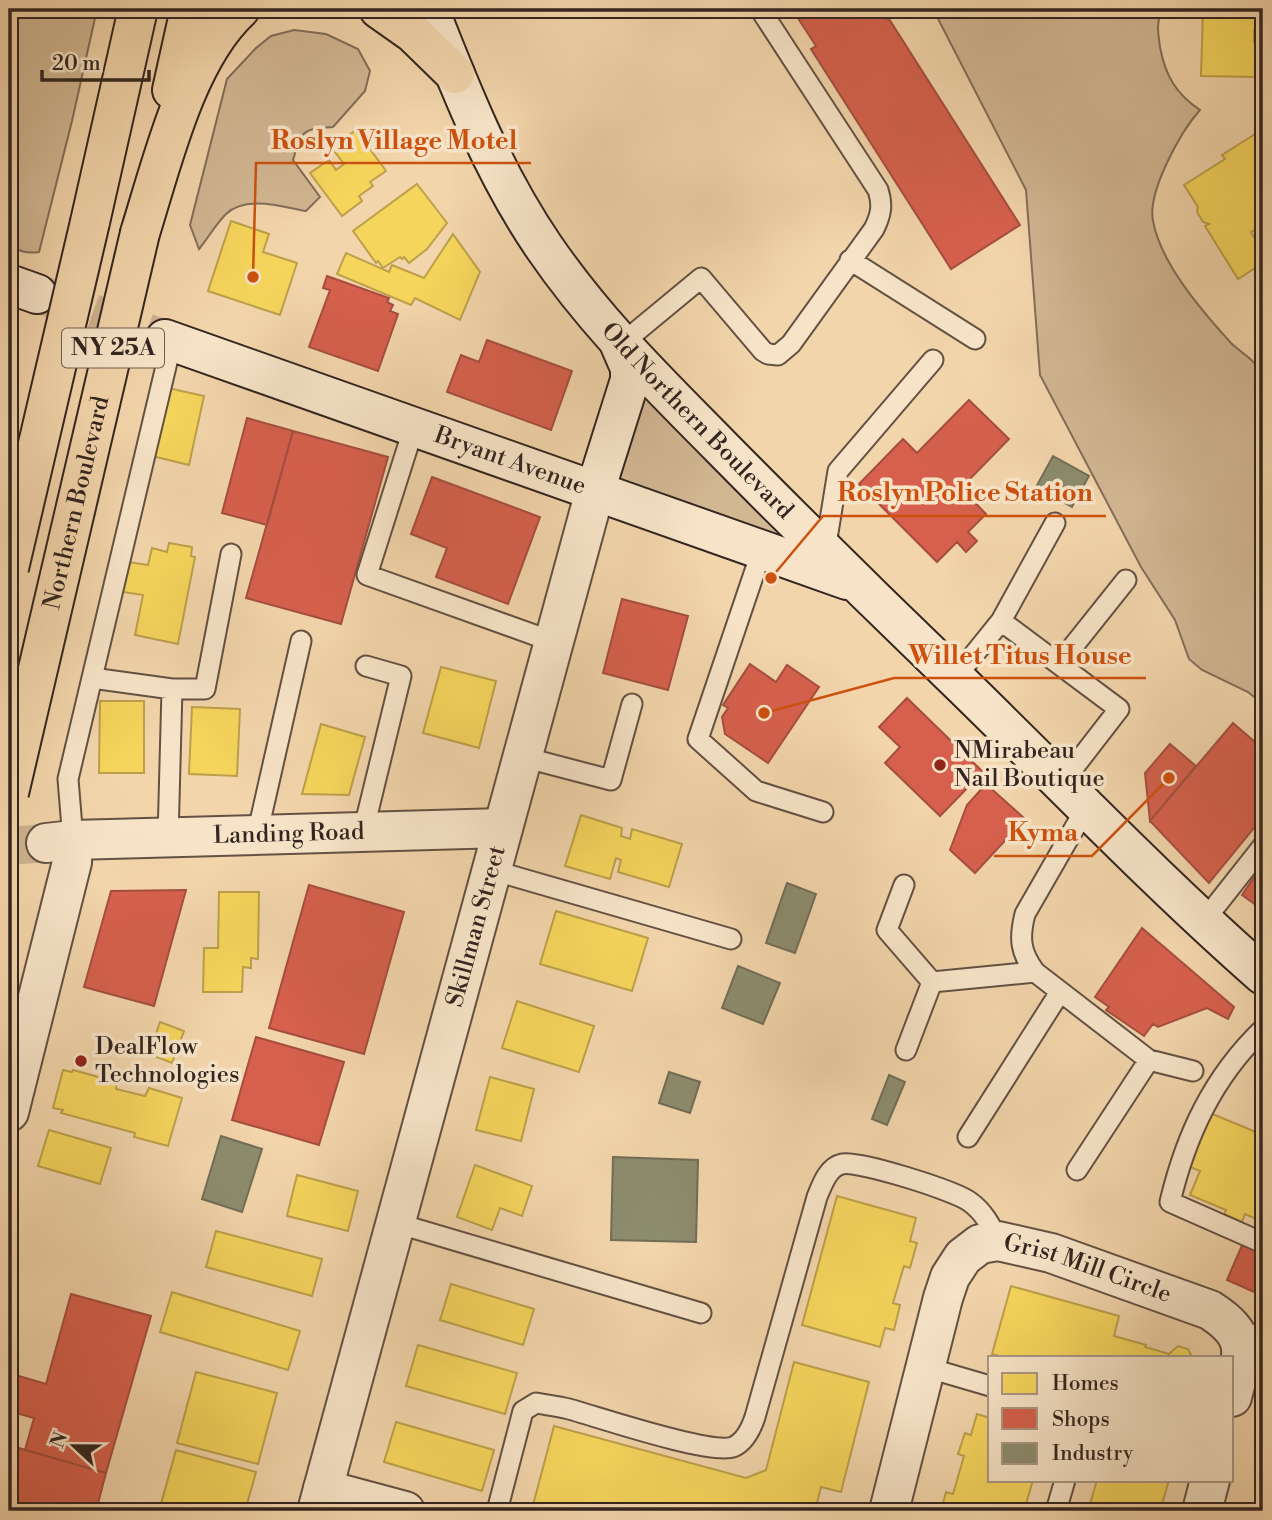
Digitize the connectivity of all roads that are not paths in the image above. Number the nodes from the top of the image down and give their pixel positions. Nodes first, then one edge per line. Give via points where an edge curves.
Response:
1 (138, 9) edge
2 (190, 9) edge
3 (240, 9) edge
4 (379, 9) edge
5 (429, 9) edge
6 (760, 9) edge
7 (455, 74) junction
8 (140, 233) junction
9 (850, 260) junction
10 (975, 339) dead end
11 (169, 340) joint
12 (620, 345) junction
13 (933, 360) dead end
14 (414, 427) junction
15 (595, 491) junction
16 (1055, 523) dead end
17 (762, 550) junction
18 (825, 552) junction
19 (231, 554) dead end
20 (9, 568) edge
21 (1126, 580) dead end
22 (855, 583) junction
23 (1001, 621) junction
24 (301, 641) dead end
25 (554, 642) junction
26 (1059, 664) junction
27 (366, 666) dead end
28 (92, 678) junction
29 (955, 678) junction
30 (172, 689) junction
31 (632, 704) dead end
32 (523, 757) junction
33 (9, 793) edge
34 (1073, 796) junction
35 (823, 812) dead end
36 (503, 828) junction
37 (363, 832) junction
38 (257, 835) junction
39 (167, 838) junction
40 (59, 841) junction
41 (1263, 846) edge
42 (492, 870) junction
43 (904, 885) dead end
44 (1203, 922) junction
45 (731, 939) dead end
46 (1035, 972) junction
47 (1263, 975) edge
48 (932, 982) junction
49 (1060, 992) junction
50 (1263, 1029) edge
51 (906, 1050) dead end
52 (1149, 1060) junction
53 (1193, 1071) dead end
54 (9, 1112) edge
55 (968, 1137) dead end
56 (1077, 1170) dead end
57 (396, 1223) junction
58 (998, 1241) junction
59 (1263, 1242) edge
60 (701, 1313) dead end
61 (1251, 1334) edge
62 (925, 1367) junction
63 (988, 1385) edge
64 (1234, 1388) edge
65 (1064, 1482) edge
66 (1209, 1482) edge
67 (320, 1500) edge
68 (405, 1511) edge
69 (497, 1511) edge
70 (889, 1511) edge
71 (1056, 1511) edge
72 (1202, 1511) edge

1 - 20 main road, Northern Boulevard / NY 25A, bridge
2 - 8 main road, Northern Boulevard / NY 25A
3 - 8 main road via 219,31 185,98
4 - 7 main road via 421,40
5 - 7 street, Old Northern Boulevard
6 - 9 lane via 882,201 874,229
7 - 12 street, Old Northern Boulevard via 499,169 542,244
8 - 33 main road, Northern Boulevard / NY 25A, bridge
9 - 10 lane
9 - 12 lane via 791,345 778,355 763,351 701,278
11 - 14 street, Bryant Avenue
11 - 28 lane
12 - 15 street, Skillman Street via 631,380
12 - 18 street, Old Northern Boulevard
13 - 18 lane via 838,471
14 - 15 street, Bryant Avenue
14 - 25 lane via 367,575
15 - 17 street, Bryant Avenue
15 - 25 street, Skillman Street
16 - 23 lane
17 - 22 street, Bryant Avenue
17 - 35 lane via 698,739 756,791
18 - 22 street, Old Northern Boulevard
19 - 30 lane via 205,689
21 - 26 lane
22 - 29 street, Old Northern Boulevard
23 - 26 lane
23 - 29 lane
24 - 38 lane
25 - 32 street, Skillman Street
26 - 34 lane via 1119,709
27 - 37 lane via 401,676
28 - 30 lane
28 - 40 lane via 64,778
29 - 34 street, Old Northern Boulevard
30 - 39 lane
31 - 32 lane via 611,780
32 - 36 street, Skillman Street
34 - 44 street, Old Northern Boulevard
34 - 46 lane via 1020,931 1020,947
36 - 37 street, Landing Road
36 - 42 street, Skillman Street
37 - 38 street, Landing Road
38 - 39 street, Landing Road
39 - 40 street, Landing Road
40 - 54 street via 72,862
41 - 44 lane
42 - 45 lane
42 - 57 street, Skillman Street
43 - 48 lane via 887,930
44 - 47 street, Old Northern Boulevard
46 - 48 lane
46 - 49 lane
48 - 51 lane
49 - 52 lane
49 - 55 lane
50 - 59 lane via 1213,1089 1178,1166 1170,1202
52 - 53 lane
52 - 56 lane
57 - 60 lane
57 - 67 street, Skillman Street
58 - 61 street, Grist Mill Circle via 1051,1253 1183,1299
58 - 62 street, Grist Mill Circle via 980,1244 963,1257 950,1277
58 - 69 lane via 970,1201 950,1191 861,1165 842,1164 829,1172 817,1197 755,1417 742,1441 733,1447 705,1447 536,1403 523,1411
61 - 64 street, Grist Mill Circle via 1242,1345
62 - 63 lane
62 - 70 street, Grist Mill Circle
65 - 71 lane
66 - 72 street
67 - 68 street

